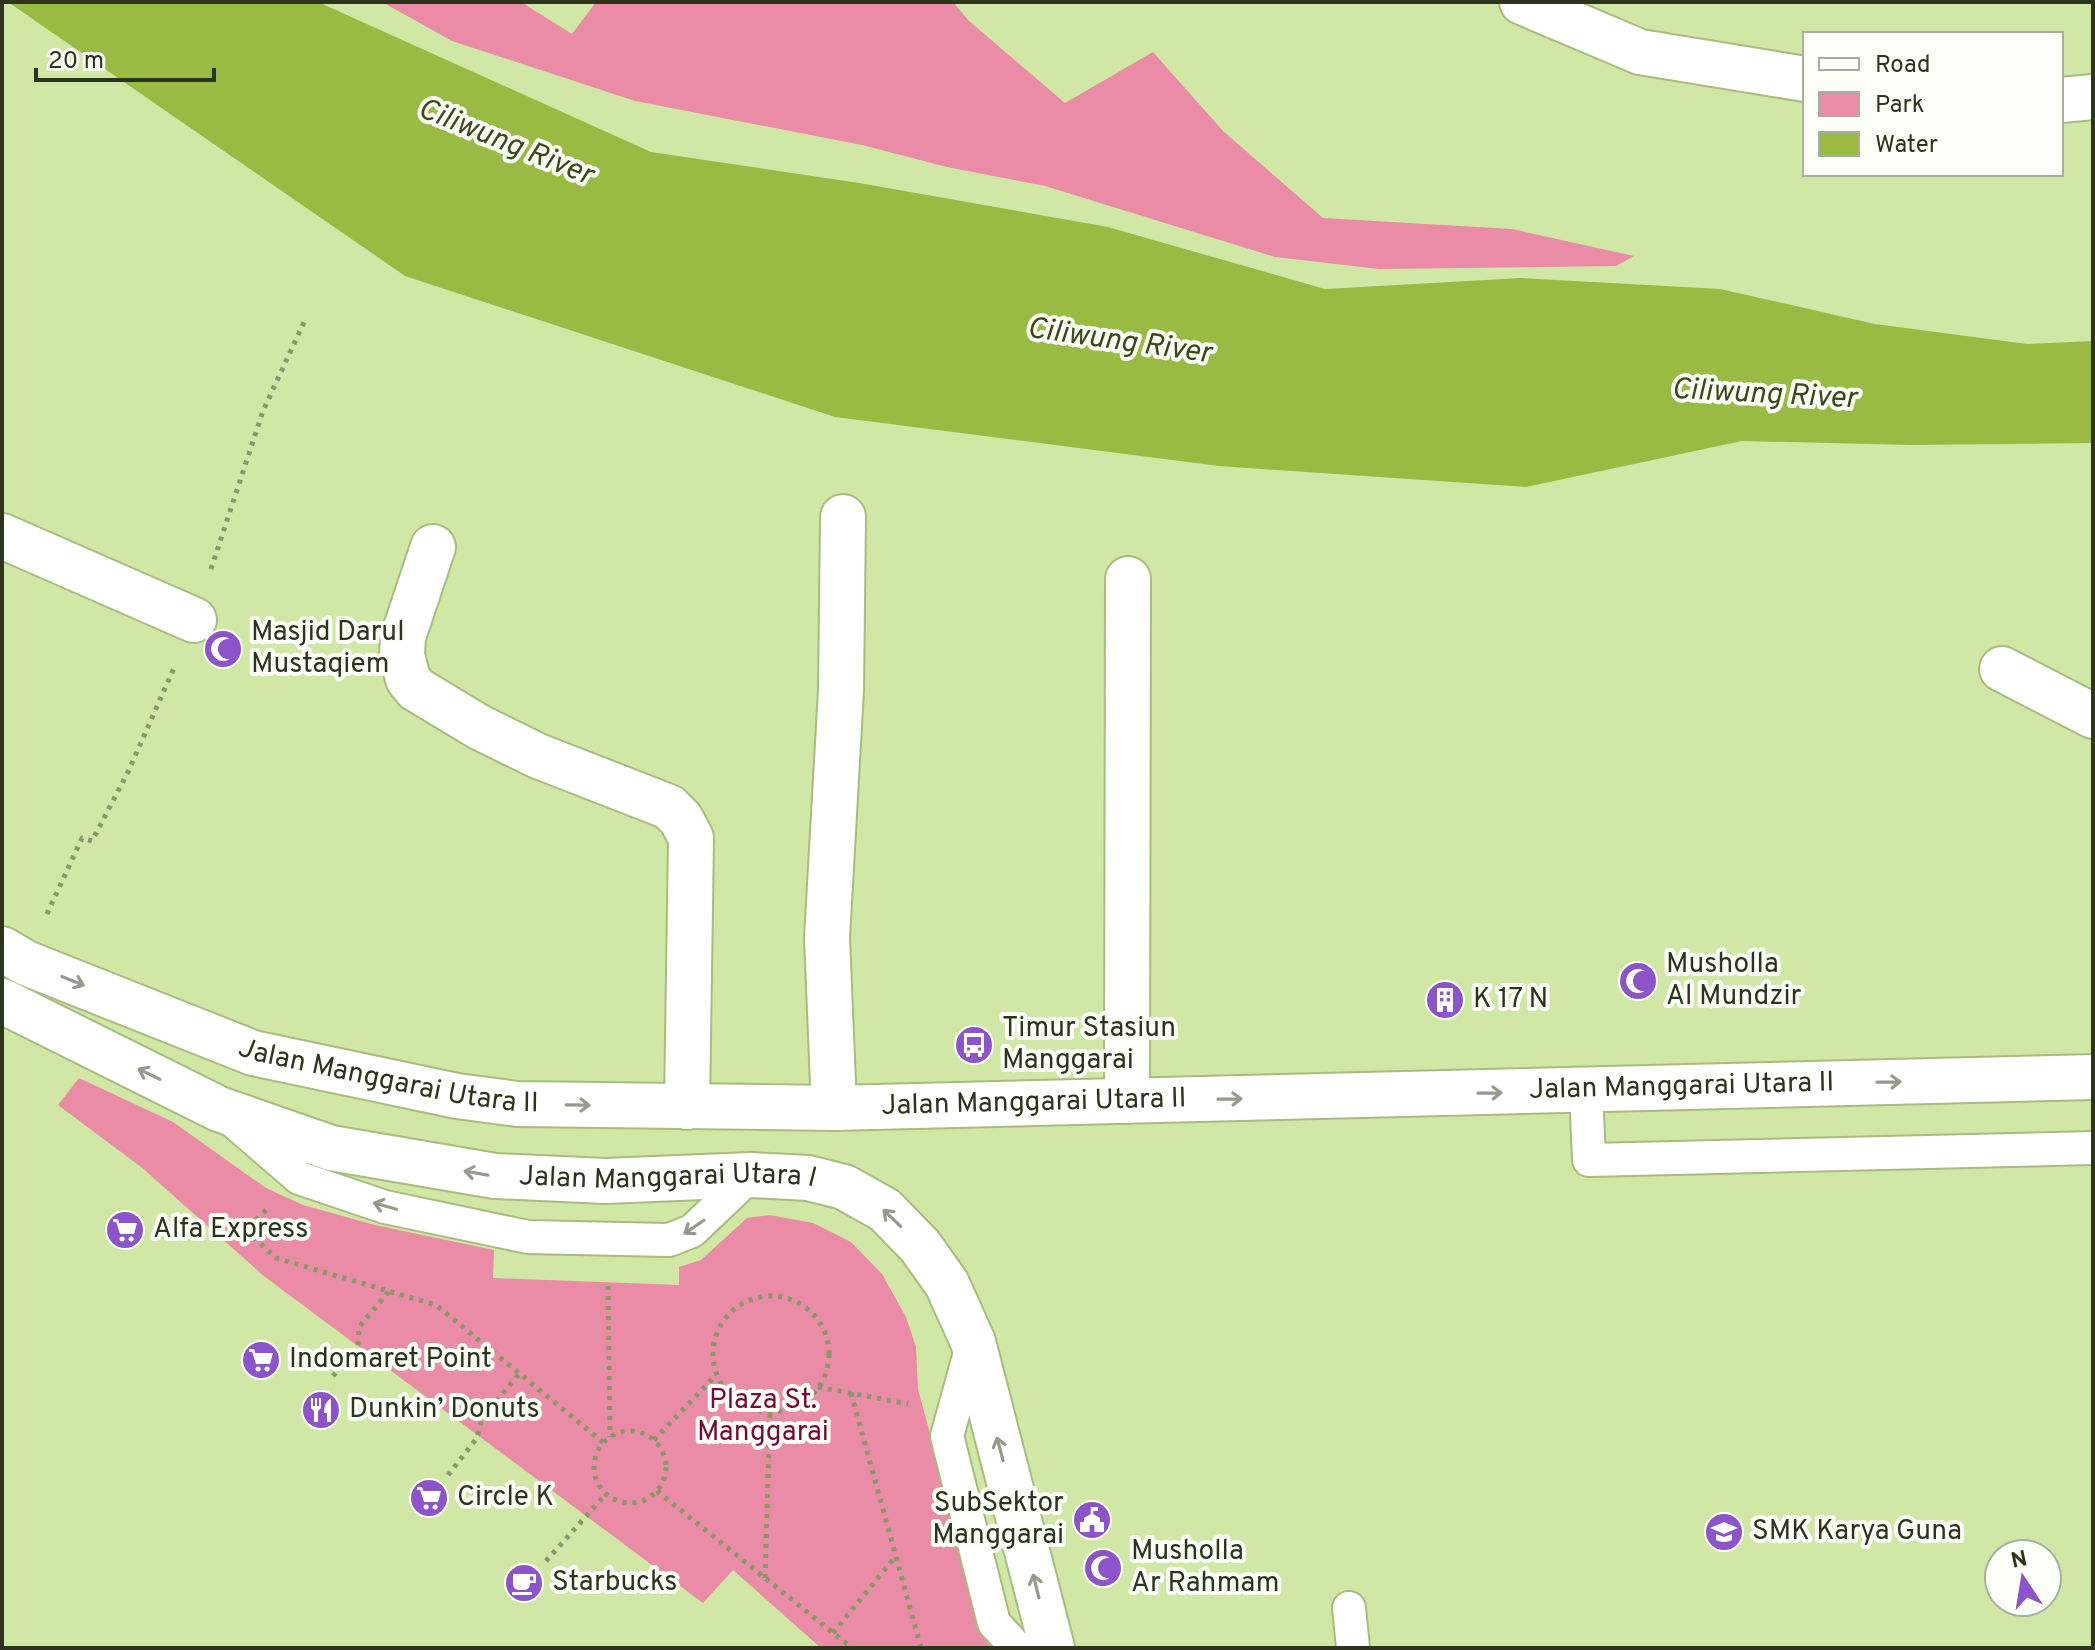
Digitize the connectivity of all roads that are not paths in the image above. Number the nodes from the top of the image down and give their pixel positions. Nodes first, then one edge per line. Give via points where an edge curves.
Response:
1 (1522, 2) edge
2 (1803, 79) edge
3 (2093, 97) edge
4 (2063, 100) edge
5 (843, 517) dead end
6 (2, 536) edge
7 (433, 547) dead end
8 (1128, 579) dead end
9 (194, 620) dead end
10 (2002, 669) dead end
11 (2093, 716) edge
12 (2, 949) edge
13 (2, 1001) edge
14 (2093, 1077) edge
15 (1586, 1090) junction
16 (1127, 1101) junction
17 (687, 1107) junction
18 (834, 1108) junction
19 (219, 1109) junction
20 (2093, 1148) edge
21 (751, 1175) junction
22 (973, 1342) junction
23 (1349, 1608) dead end
24 (1017, 1648) edge
25 (1052, 1648) edge
26 (1353, 1648) edge

1 - 2 street via 1640,52
3 - 4 street
5 - 18 street via 841,690 827,938
6 - 9 street
7 - 17 street via 403,637 408,679 416,689 538,756 669,807 691,838
8 - 16 street
10 - 11 street
12 -> 17 street, Jalan Manggarai Utara II via 253,1053 517,1104
19 -> 13 street, Jalan Manggarai Utara I
15 -> 14 street, Jalan Manggarai Utara II
16 -> 15 street, Jalan Manggarai Utara II
15 - 20 lane via 1589,1160
16 - 18 street, Jalan Manggarai Utara II
17 - 18 street, Jalan Manggarai Utara II
21 -> 19 street, Jalan Manggarai Utara I via 605,1181 495,1176 331,1148
21 -> 19 lane via 692,1231 669,1240 528,1237 385,1207 299,1178
22 -> 21 street, Jalan Manggarai Utara I via 947,1284 885,1210 844,1187 808,1178
22 - 24 lane via 947,1436 994,1623
25 -> 22 street, Jalan Manggarai Utara I
23 - 26 lane

